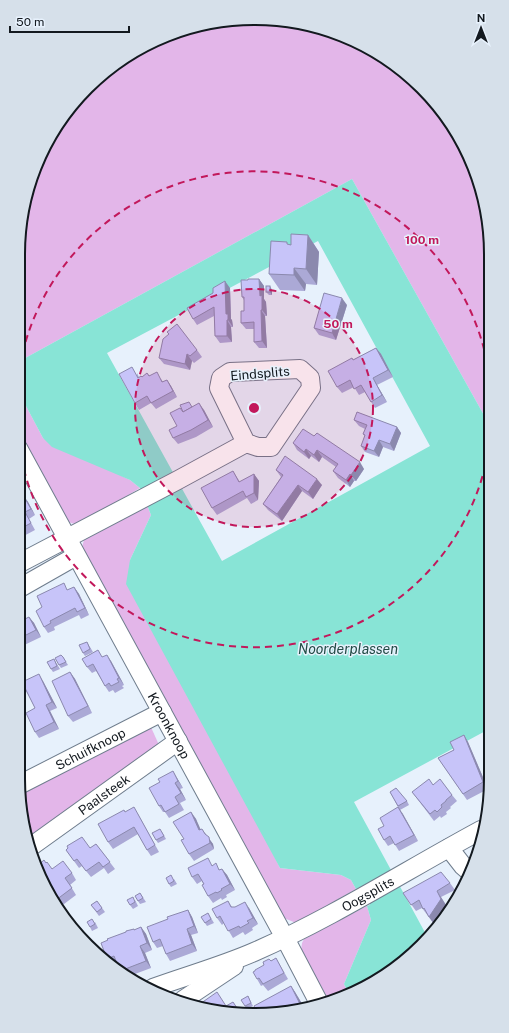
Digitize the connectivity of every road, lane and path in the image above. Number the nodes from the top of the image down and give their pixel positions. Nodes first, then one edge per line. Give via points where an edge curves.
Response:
1 (246, 443) junction
2 (25, 461) edge
3 (68, 538) junction
4 (76, 556) junction
5 (25, 560) edge
6 (25, 585) edge
7 (162, 712) junction
8 (178, 741) junction
9 (25, 781) edge
10 (478, 832) edge
11 (35, 844) edge
12 (449, 848) junction
13 (466, 868) edge
14 (285, 938) junction
15 (252, 953) junction
16 (158, 986) edge
17 (187, 998) edge
18 (317, 999) edge

1 - 1 street, Eindsplits via 258,447 271,447 311,388 310,378 300,369 230,372 220,378 219,388
1 - 3 street
2 - 3 street, Kroonknoop
3 - 4 street, Kroonknoop
3 - 5 street
4 - 6 street
4 - 7 street, Kroonknoop
7 - 8 street, Kroonknoop
7 - 9 street, Schuifknoop
8 - 11 street, Paalsteek
8 - 14 street, Kroonknoop
10 - 12 street, Oogsplits
12 - 13 street
12 - 14 street, Oogsplits
14 - 15 street, Oogsplits
14 - 18 street, Kroonknoop
15 - 16 street
15 - 17 street

